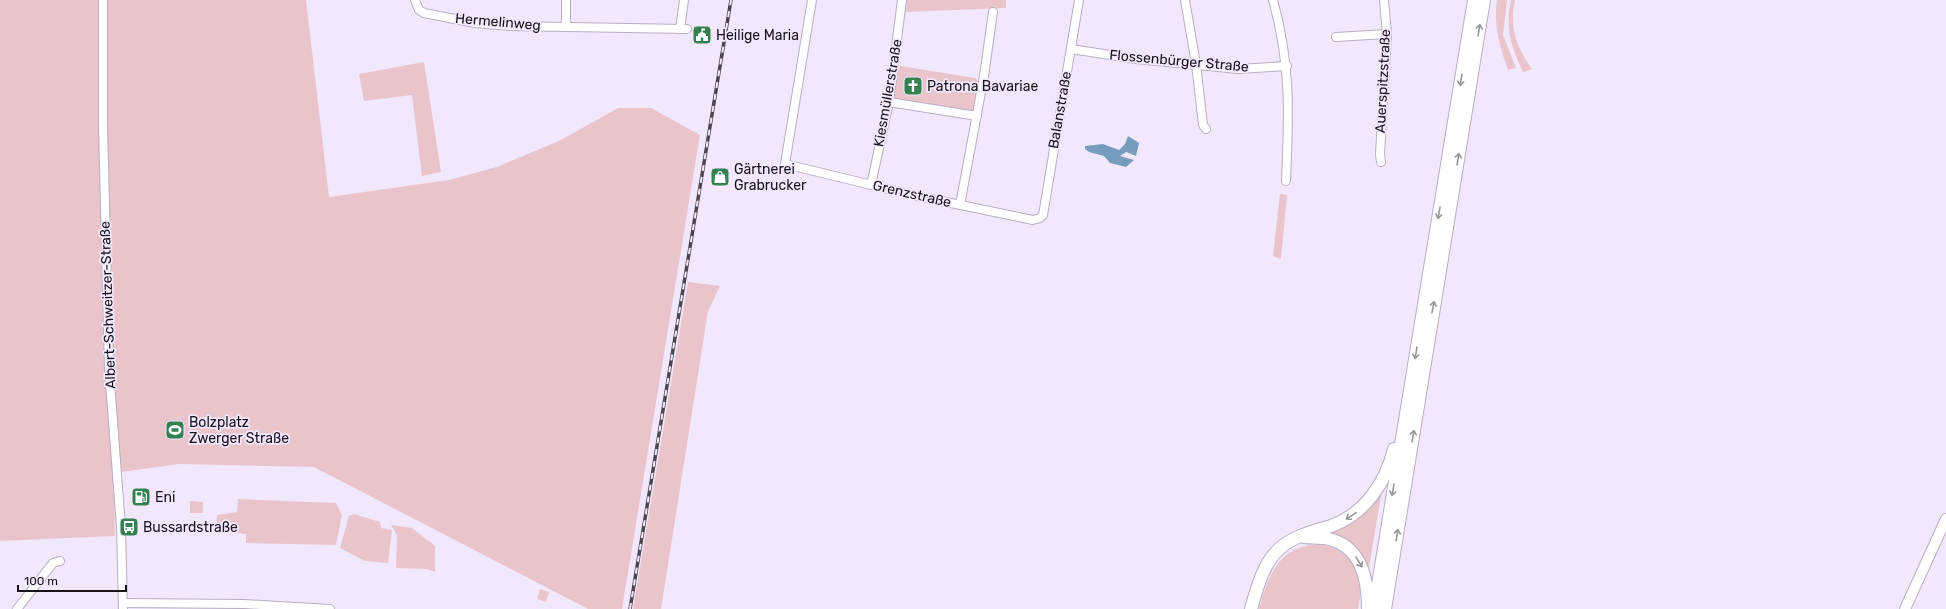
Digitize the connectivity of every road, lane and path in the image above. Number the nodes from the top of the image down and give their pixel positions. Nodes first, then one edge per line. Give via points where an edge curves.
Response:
1 (102, 0) edge
2 (415, 0) edge
3 (566, 0) edge
4 (684, 0) edge
5 (812, 0) edge
6 (902, 0) edge
7 (1079, 0) edge
8 (1185, 0) edge
9 (1274, 0) edge
10 (1384, 0) edge
11 (1474, 0) edge
12 (1484, 0) edge
13 (993, 12) dead end
14 (566, 27) junction
15 (1387, 34) junction
16 (1336, 36) dead end
17 (1071, 49) junction
18 (1196, 64) junction
19 (1287, 66) junction
20 (889, 102) junction
21 (976, 116) junction
22 (1206, 129) dead end
23 (1381, 162) dead end
24 (1286, 181) dead end
25 (871, 184) junction
26 (960, 205) junction
27 (1040, 218) joint
28 (1404, 424) junction
29 (1946, 519) edge
30 (1301, 537) junction
31 (60, 561) dead end
32 (123, 606) edge
33 (17, 609) edge
34 (330, 609) edge
35 (1251, 609) edge
36 (1368, 609) edge
37 (1374, 609) edge
38 (1385, 609) edge
39 (1905, 609) edge

1 - 32 street, Albert-Schweitzer-Straße via 109,368 121,527
2 - 14 street, Hermelinweg via 419,10 424,13 475,23
3 - 14 street
4 - 14 street, Hermelinweg via 683,29
5 - 25 street, Grenzstraße via 785,164
6 - 20 street, Kiesmüllerstraße
7 - 17 street, Balanstraße
8 - 18 street
9 - 19 street
10 - 15 street, Auerspitzstraße
11 -> 28 highway
38 -> 12 highway
13 - 21 street
15 - 16 street
15 - 23 street, Auerspitzstraße
17 - 18 street, Flossenbürger Straße via 1136,59
17 - 27 street, Balanstraße via 1043,215
18 - 19 street, Flossenbürger Straße via 1238,69
18 - 22 street via 1203,125
19 - 24 street via 1289,114
20 - 21 street
20 - 25 street, Kiesmüllerstraße
21 - 26 street
25 - 26 street, Grenzstraße
26 - 27 street, Grenzstraße via 1033,220
28 -> 30 highway via 1397,433 1392,458 1383,479 1370,499 1343,521
28 -> 37 highway
29 - 39 main road
30 - 35 highway via 1285,544 1271,558 1263,572
30 -> 36 highway via 1335,541 1354,554 1365,575
31 - 33 street via 54,563
32 - 34 street via 261,604

